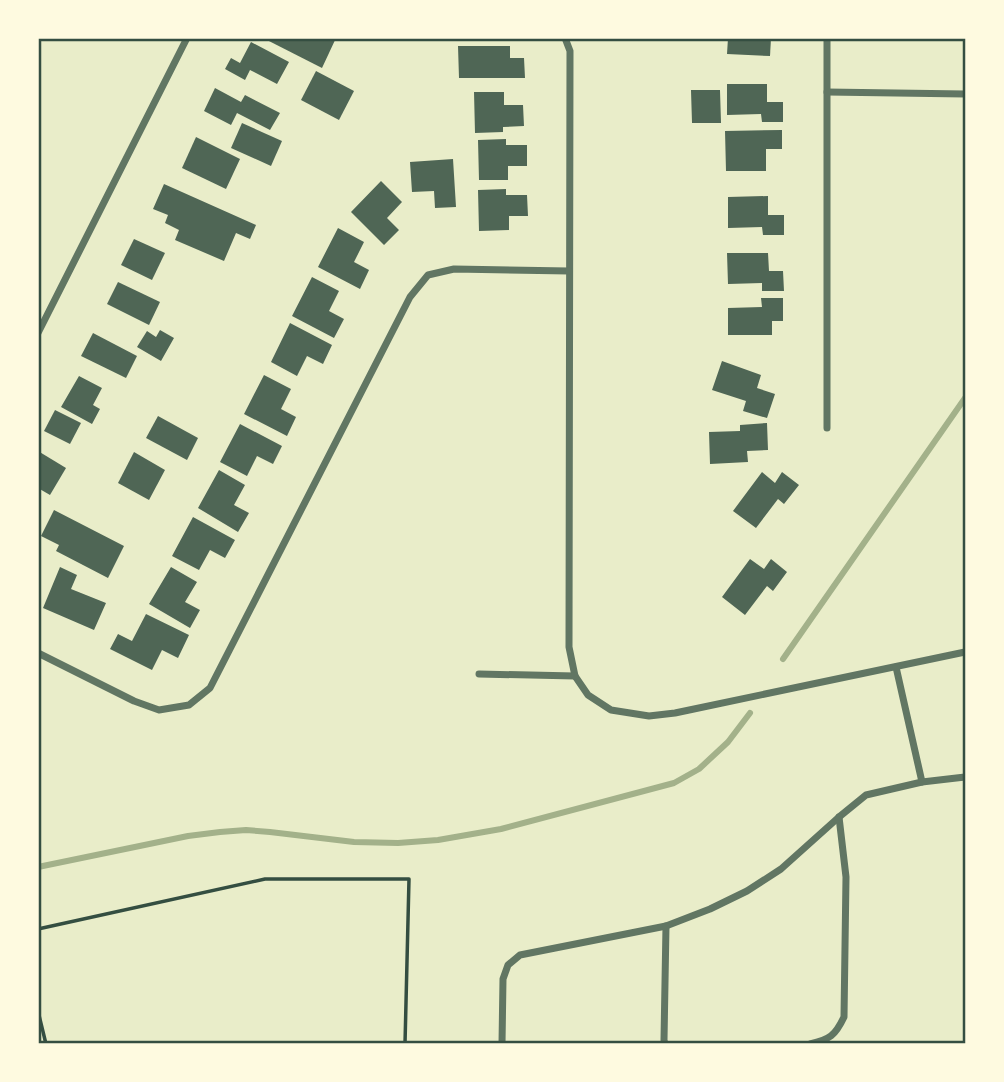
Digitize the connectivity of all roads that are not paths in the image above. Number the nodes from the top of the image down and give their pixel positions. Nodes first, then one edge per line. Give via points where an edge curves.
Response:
1 (187, 38) edge
2 (565, 38) edge
3 (828, 38) edge
4 (827, 92) junction
5 (965, 94) edge
6 (569, 271) junction
7 (38, 333) edge
8 (827, 428) dead end
9 (965, 652) edge
10 (38, 653) edge
11 (896, 667) junction
12 (479, 674) dead end
13 (575, 676) junction
14 (965, 777) edge
15 (922, 782) junction
16 (839, 817) junction
17 (666, 926) junction
18 (502, 1044) edge
19 (665, 1044) edge
20 (810, 1044) edge

1 - 7 street
2 - 6 street via 570,51
3 - 4 street
4 - 5 street
4 - 8 street
6 - 10 street via 454,269 428,275 410,297 210,688 189,705 159,710
6 - 13 street via 569,647
9 - 11 street
11 - 13 street via 649,716 611,710 588,695
11 - 15 street
12 - 13 street
14 - 15 street
15 - 16 street via 866,795
16 - 17 street via 780,869 747,891
16 - 20 street via 846,877 844,1017 837,1032
17 - 18 street via 520,955 508,965 503,979
17 - 19 street

